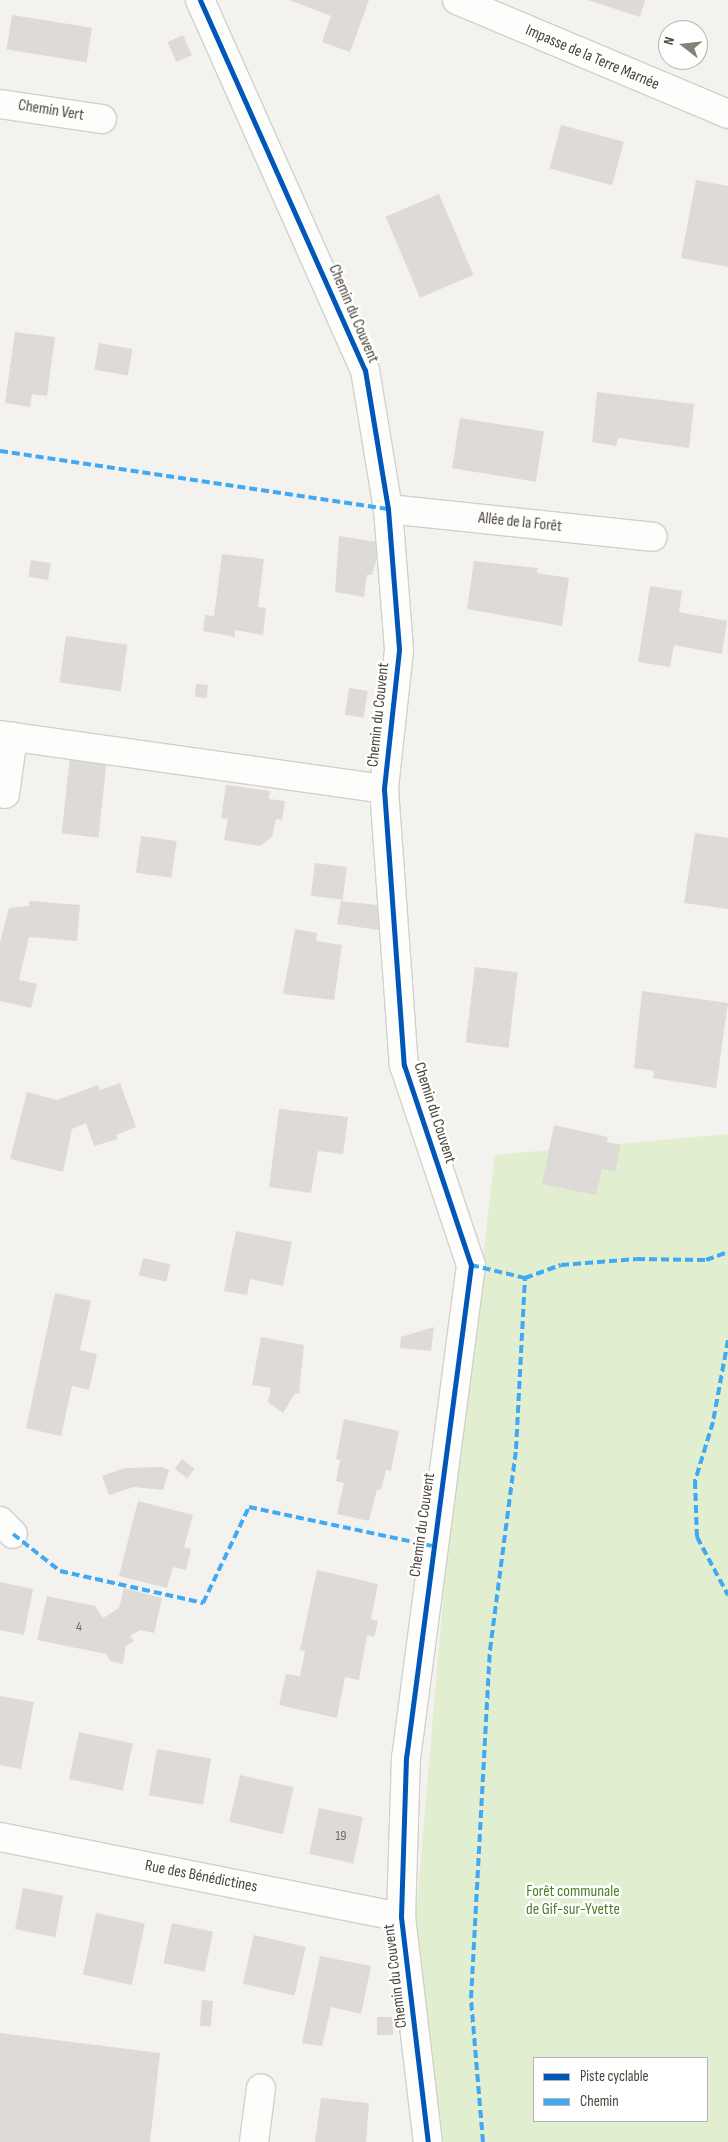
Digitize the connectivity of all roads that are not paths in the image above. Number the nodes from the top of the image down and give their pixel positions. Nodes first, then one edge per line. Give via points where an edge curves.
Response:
1 (200, 0) edge
2 (457, 0) edge
3 (0, 104) edge
4 (728, 114) edge
5 (102, 119) dead end
6 (388, 509) junction
7 (653, 537) dead end
8 (6, 736) edge
9 (384, 789) junction
10 (5, 794) dead end
11 (0, 1837) edge
12 (401, 1917) junction
13 (261, 2088) dead end
14 (254, 2142) edge
15 (428, 2142) edge

1 - 6 street, Chemin du Couvent via 365,370
2 - 4 street, Impasse de la Terre Marnée
3 - 5 street, Chemin Vert
6 - 7 street, Allée de la Forêt
6 - 9 street, Chemin du Couvent via 399,650
8 - 9 street
8 - 10 street
9 - 12 street, Chemin du Couvent via 404,1065 471,1265 406,1757
11 - 12 street, Rue des Bénédictines
12 - 15 street, Chemin du Couvent
13 - 14 street

